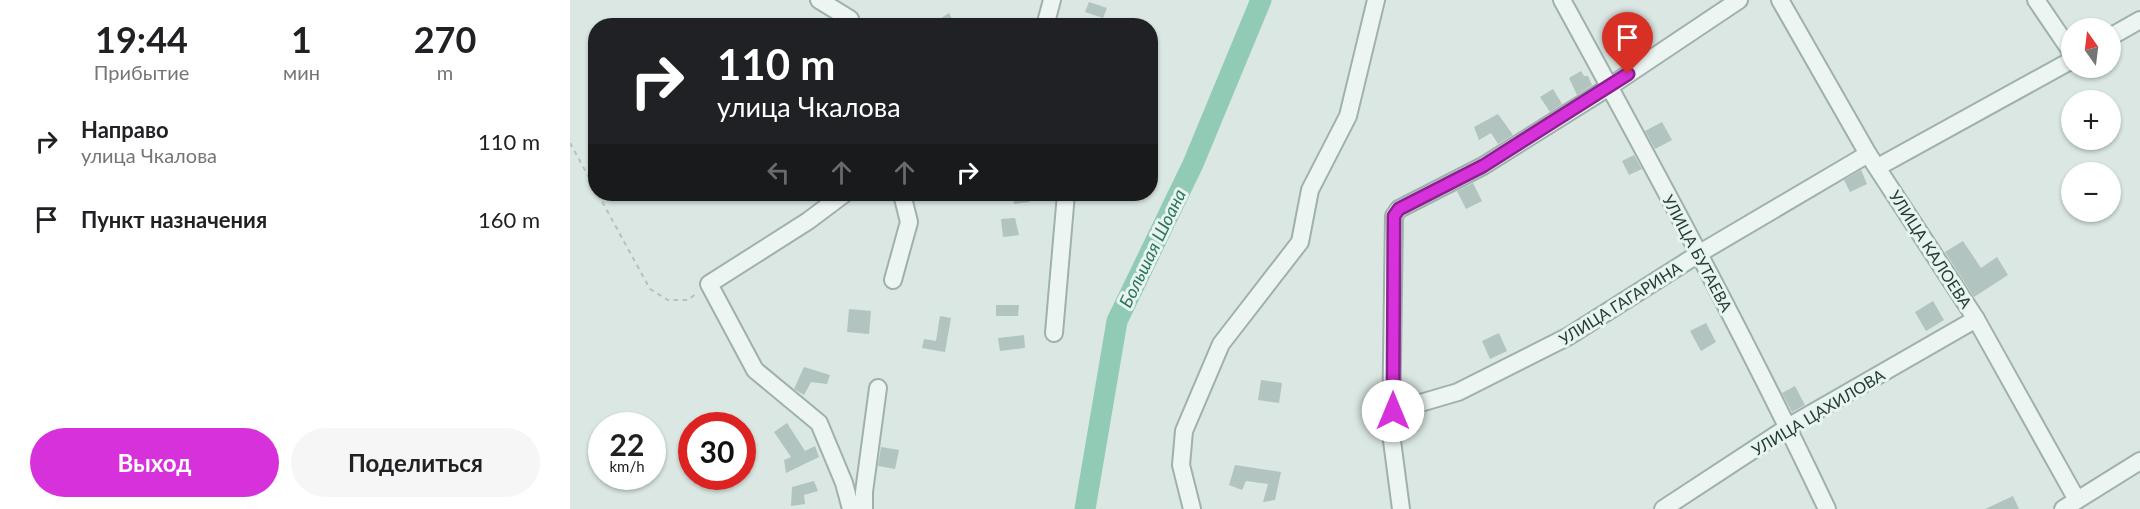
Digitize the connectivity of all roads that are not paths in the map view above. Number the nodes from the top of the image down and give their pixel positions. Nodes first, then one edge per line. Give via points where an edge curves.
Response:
1 (819, 0) edge
2 (1052, 0) edge
3 (1376, 0) edge
4 (1562, 0) edge
5 (1739, 0) edge
6 (1780, 0) edge
7 (2036, 0) edge
8 (847, 18) edge
9 (1044, 18) edge
10 (2140, 20) edge
11 (2121, 31) edge
12 (2061, 37) edge
13 (2061, 66) edge
14 (1609, 87) junction
15 (1868, 154) junction
16 (1878, 167) junction
17 (835, 201) edge
18 (904, 201) edge
19 (1065, 201) edge
20 (1700, 253) junction
21 (893, 280) dead end
22 (1976, 319) junction
23 (1054, 333) dead end
24 (878, 388) dead end
25 (1393, 411) junction
26 (1788, 427) junction
27 (2140, 460) edge
28 (2070, 504) edge
29 (851, 509) edge
30 (864, 509) edge
31 (1192, 509) edge
32 (1401, 509) edge
33 (1663, 509) edge
34 (1827, 509) edge

1 - 8 street
2 - 9 street
3 - 31 street via 1347,116 1310,190 1300,243 1221,344 1184,431 1181,465
4 - 14 street, УЛИЦА БУТАЕВА
5 - 14 street
6 - 15 street, УЛИЦА КАЛОЕВА
7 - 12 street
10 - 11 street
13 - 16 street
14 - 20 street, УЛИЦА БУТАЕВА
14 - 25 street via 1483,166 1399,209 1394,216
15 - 16 street, УЛИЦА КАЛОЕВА
15 - 20 street, УЛИЦА ГАГАРИНА
16 - 22 street, УЛИЦА КАЛОЕВА
17 - 29 street via 709,284 754,370 819,423
18 - 21 street via 909,222
19 - 23 street
20 - 25 street, УЛИЦА ГАГАРИНА via 1569,336 1458,392
20 - 26 street, УЛИЦА БУТАЕВА
22 - 26 street, УЛИЦА ЦАХИЛОВА
22 - 28 street, УЛИЦА КАЛОЕВА
24 - 30 street
25 - 32 street via 1391,433
26 - 33 street, УЛИЦА ЦАХИЛОВА
26 - 34 street, УЛИЦА БУТАЕВА
27 - 28 street

